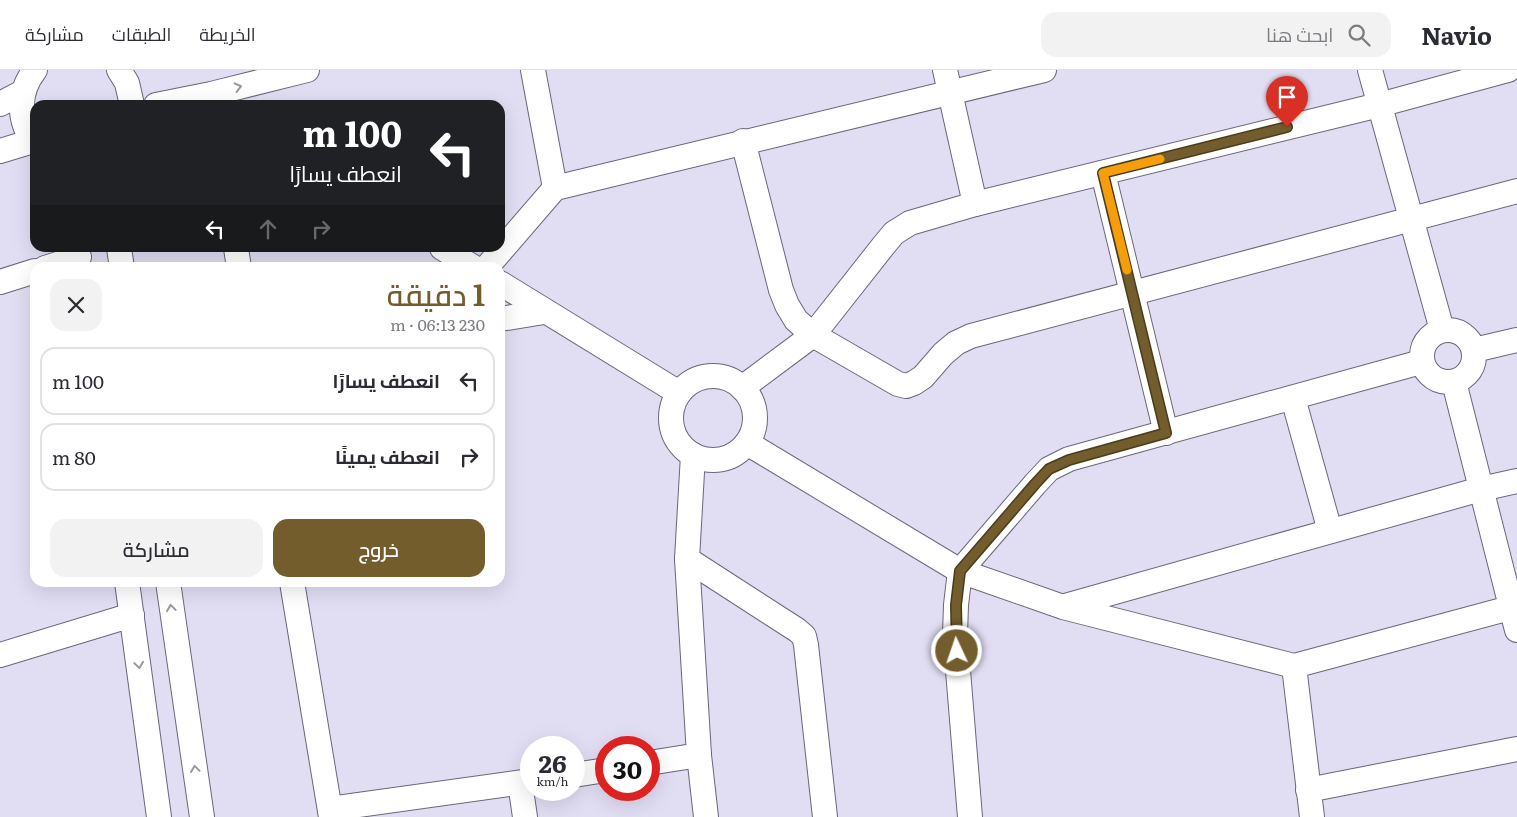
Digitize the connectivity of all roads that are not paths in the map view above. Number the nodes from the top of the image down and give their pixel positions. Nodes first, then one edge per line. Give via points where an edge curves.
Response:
1 (35, 70) edge
2 (121, 70) edge
3 (307, 70) edge
4 (533, 70) edge
5 (945, 70) edge
6 (1044, 70) edge
7 (1370, 70) edge
8 (1508, 70) edge
9 (23, 92) junction
10 (951, 93) junction
11 (131, 100) edge
12 (212, 100) edge
13 (0, 104) edge
14 (1379, 104) junction
15 (30, 135) edge
16 (743, 141) junction
17 (30, 143) edge
18 (0, 151) edge
19 (1103, 173) junction
20 (555, 188) junction
21 (1517, 191) edge
22 (974, 204) junction
23 (1410, 220) junction
24 (505, 246) edge
25 (449, 252) edge
26 (500, 252) edge
27 (79, 257) edge
28 (64, 262) edge
29 (465, 262) edge
30 (491, 262) edge
31 (30, 273) edge
32 (0, 282) edge
33 (505, 286) edge
34 (1133, 293) junction
35 (544, 312) junction
36 (505, 318) edge
37 (1442, 330) junction
38 (813, 335) junction
39 (1517, 340) edge
40 (1474, 350) junction
41 (1421, 362) junction
42 (1454, 382) junction
43 (742, 388) junction
44 (679, 393) junction
45 (1293, 398) junction
46 (1166, 433) junction
47 (747, 443) junction
48 (693, 455) junction
49 (1517, 481) edge
50 (1481, 489) junction
51 (1330, 531) junction
52 (687, 560) junction
53 (960, 571) junction
54 (128, 587) edge
55 (169, 587) edge
56 (293, 587) edge
57 (1063, 607) junction
58 (1515, 614) edge
59 (132, 615) junction
60 (0, 656) edge
61 (1294, 666) junction
62 (1517, 749) edge
63 (699, 756) junction
64 (660, 761) edge
65 (520, 783) edge
66 (1308, 790) junction
67 (526, 801) edge
68 (330, 813) edge
69 (159, 817) edge
70 (202, 817) edge
71 (526, 817) edge
72 (706, 817) edge
73 (825, 817) edge
74 (970, 817) edge
75 (1312, 817) edge

1 - 9 street
2 - 11 street
12 -> 3 street
4 - 20 street
5 - 10 street
6 - 10 street
7 - 14 street
8 - 14 street
9 - 13 street
9 - 15 street via 21,109
10 - 16 street
10 - 22 street
14 - 19 street
14 - 23 street
16 - 20 street
16 - 38 street via 781,290 796,320
17 - 18 street
19 - 22 street
19 - 34 street
20 - 24 street
21 - 23 street
22 - 38 street via 910,223 894,233
23 - 34 street
23 - 37 street
25 - 29 street
26 - 30 street
27 - 28 street
31 - 32 street
33 - 35 street
34 - 38 street via 971,336 956,343 922,377 906,386
34 - 46 street
35 - 36 street
35 - 44 street
37 - 40 street via 1462,334
37 - 41 street via 1425,342
38 - 43 street
39 - 40 street
40 - 42 street via 1470,371
41 - 42 street via 1433,379
41 - 45 street
42 - 50 street
43 - 44 street via 732,381 709,376 687,384
43 - 47 street via 750,397 755,414 753,432
44 - 48 street via 673,404 672,428 680,443
45 - 46 street
45 - 51 street
46 - 53 street via 1069,460 1049,469
47 - 48 street via 739,451 717,460
47 - 53 street
48 - 52 street
49 - 50 street
50 - 51 street
50 - 58 street
51 - 57 street
52 - 63 street
52 - 73 street via 804,636
53 - 57 street
53 - 74 street via 955,634
54 - 59 street
70 -> 55 street
56 - 68 street
57 - 61 street
58 - 61 street
59 - 60 street
59 -> 69 street
61 - 66 street
62 - 66 street
63 - 64 street
63 - 72 street
65 - 68 street
66 - 75 street
67 - 71 street

